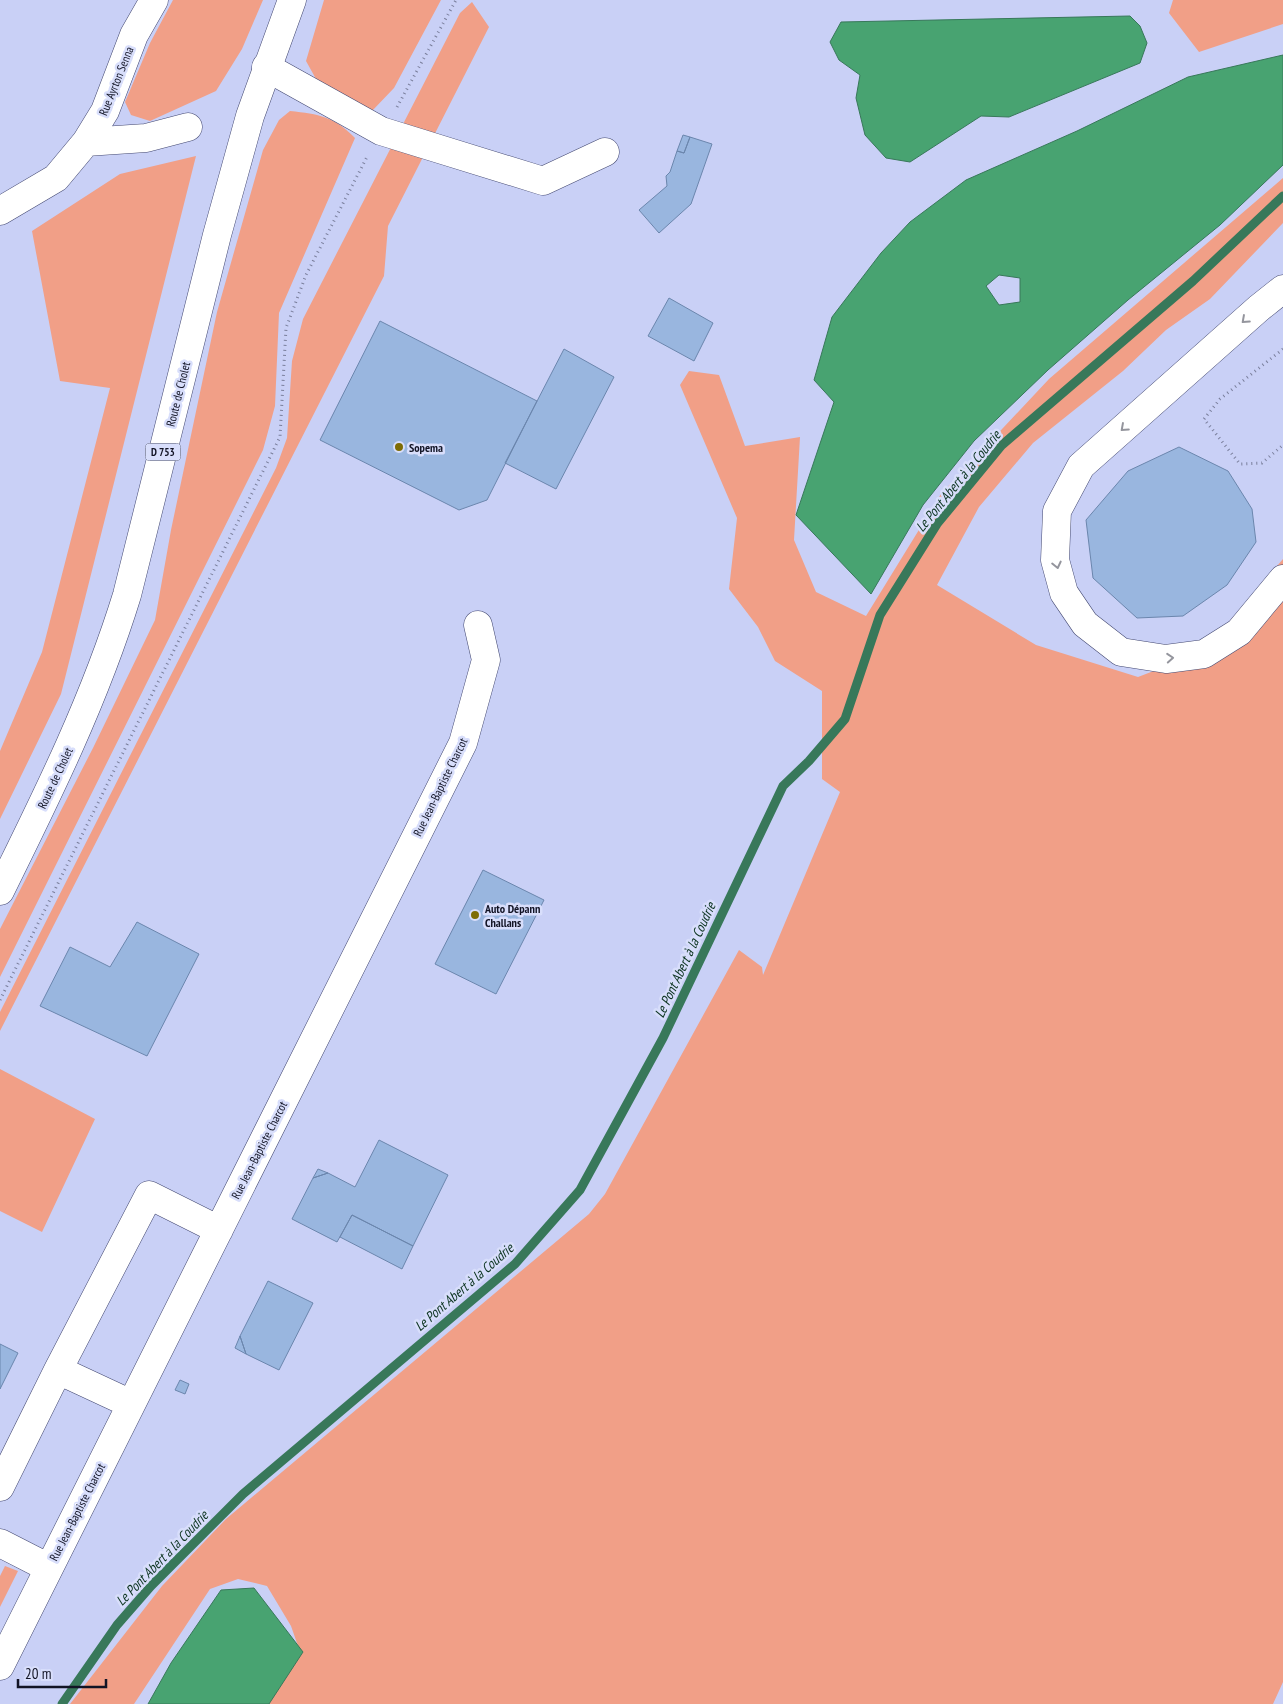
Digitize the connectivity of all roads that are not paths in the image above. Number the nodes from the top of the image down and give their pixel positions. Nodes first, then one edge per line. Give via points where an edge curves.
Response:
1 (154, 0) edge
2 (292, 0) edge
3 (266, 67) junction
4 (188, 127) dead end
5 (86, 142) junction
6 (605, 152) dead end
7 (0, 211) edge
8 (1283, 289) edge
9 (1283, 579) edge
10 (478, 625) dead end
11 (0, 891) edge
12 (219, 1230) junction
13 (58, 1370) junction
14 (131, 1404) junction
15 (0, 1487) edge
16 (0, 1543) edge
17 (49, 1568) junction
18 (0, 1666) edge

1 - 5 street, Rue Ayrton Senna via 134,35 106,111
2 - 3 street, Route de Cholet / D 753
3 - 6 street via 381,131 543,181
3 - 11 street, Route de Cholet / D 753 via 217,235 112,646 53,786
4 - 5 street via 146,138
5 - 7 street, Rue Ayrton Senna via 56,178
8 -> 9 street via 1081,466 1057,511 1055,560 1064,592 1085,624 1121,652 1166,659 1204,654 1239,632
10 - 12 street, Rue Jean-Baptiste Charcot via 486,660 463,743
12 - 13 street via 149,1195
12 - 14 street, Rue Jean-Baptiste Charcot
13 - 14 street
13 - 15 street
14 - 17 street, Rue Jean-Baptiste Charcot
16 - 17 street
17 - 18 street, Rue Jean-Baptiste Charcot

